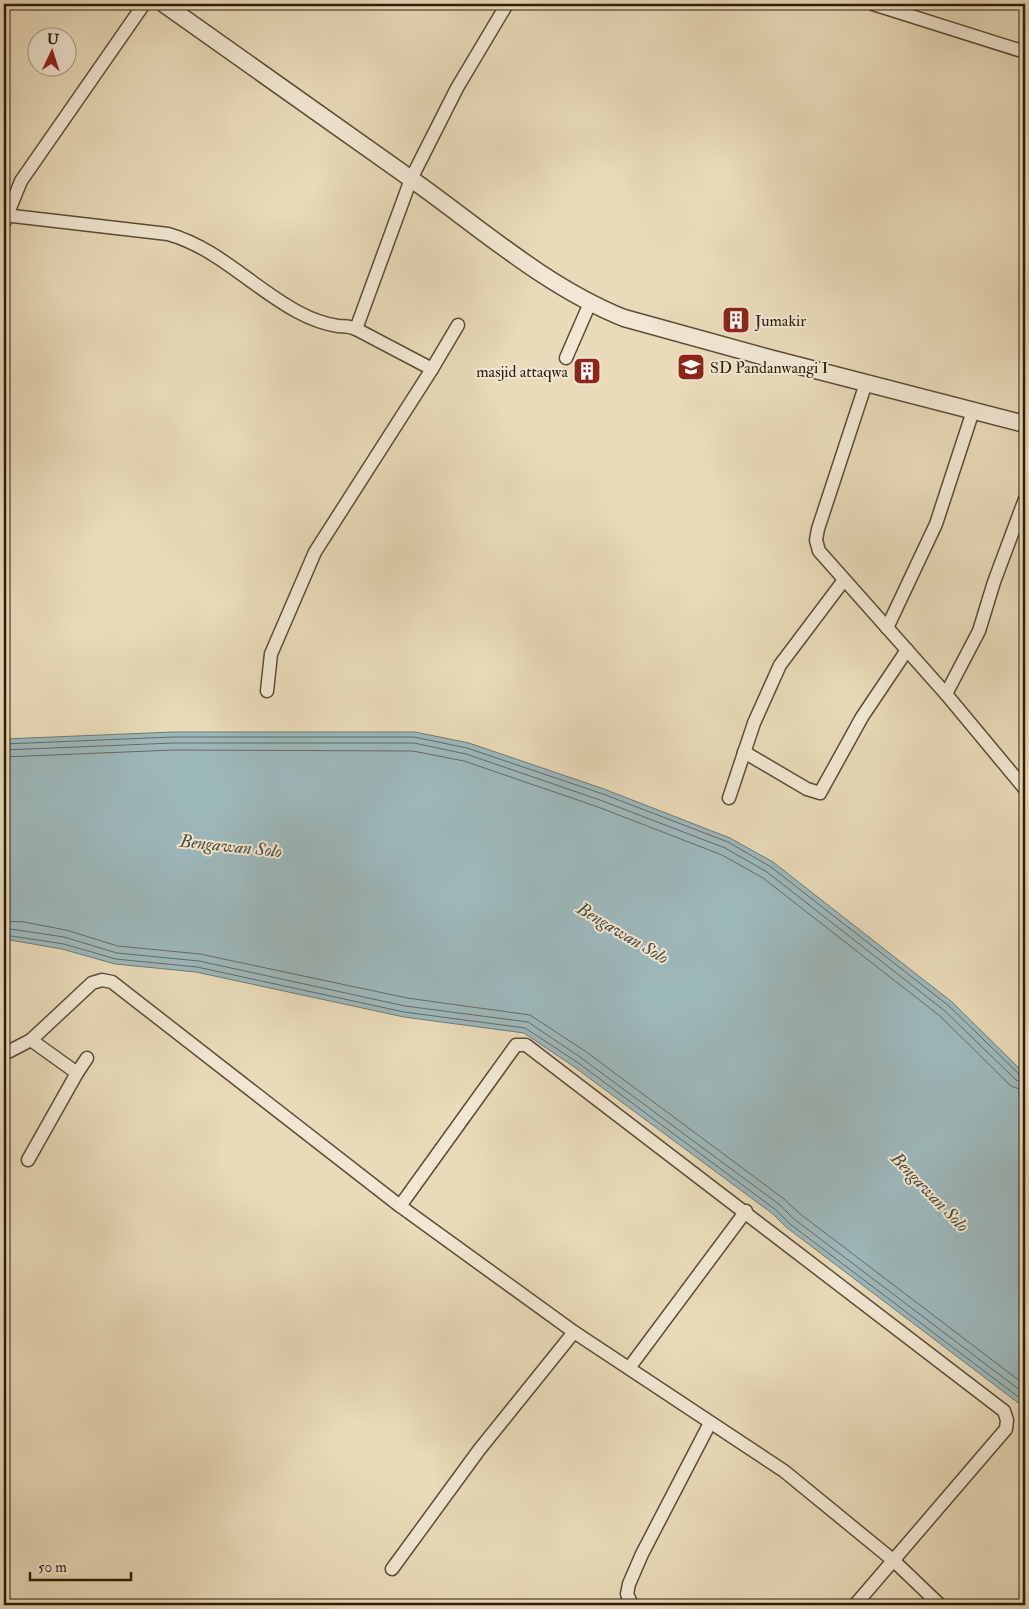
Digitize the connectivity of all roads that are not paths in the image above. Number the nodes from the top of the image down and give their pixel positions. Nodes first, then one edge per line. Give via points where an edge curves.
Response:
1 (144, 4) edge
2 (164, 4) edge
3 (507, 4) edge
4 (872, 4) edge
5 (1025, 52) edge
6 (411, 179) junction
7 (5, 218) edge
8 (590, 303) junction
9 (458, 325) dead end
10 (356, 329) junction
11 (566, 358) dead end
12 (432, 369) junction
13 (866, 383) junction
14 (973, 411) junction
15 (1025, 424) edge
16 (1025, 499) edge
17 (844, 580) junction
18 (887, 628) junction
19 (907, 650) junction
20 (267, 691) dead end
21 (946, 694) junction
22 (744, 752) junction
23 (1025, 789) edge
24 (729, 798) dead end
25 (31, 1040) junction
26 (4, 1054) edge
27 (88, 1058) dead end
28 (77, 1073) junction
29 (28, 1160) dead end
30 (400, 1206) junction
31 (746, 1211) junction
32 (574, 1332) junction
33 (629, 1368) junction
34 (710, 1422) junction
35 (894, 1561) junction
36 (392, 1569) dead end
37 (632, 1605) edge
38 (855, 1605) edge
39 (940, 1605) edge

1 - 7 street via 31,164
2 - 6 street
3 - 6 street via 457,88
4 - 5 street
6 - 8 street via 508,250
6 - 10 street
7 - 10 street via 180,237 206,249 268,295 301,314
8 - 11 street
8 - 13 street via 624,318
9 - 12 street
10 - 12 street
12 - 20 street via 315,552 271,654
13 - 14 street
13 - 17 street via 816,540 819,551
14 - 15 street
14 - 18 street via 936,524
16 - 21 street via 979,631
17 - 18 street
17 - 22 street via 780,665
18 - 19 street
19 - 21 street
19 - 22 street via 862,718 820,794
21 - 23 street
22 - 24 street
25 - 26 street
25 - 28 street
25 - 30 street via 92,983 112,982
27 - 28 street
28 - 29 street
30 - 31 street via 514,1048 521,1043
30 - 32 street
31 - 33 street
31 - 35 street via 1004,1411 1006,1430
32 - 33 street
32 - 36 street via 479,1450
33 - 34 street
34 - 35 street via 784,1471
34 - 37 street via 629,1584 627,1594
35 - 38 street
35 - 39 street

